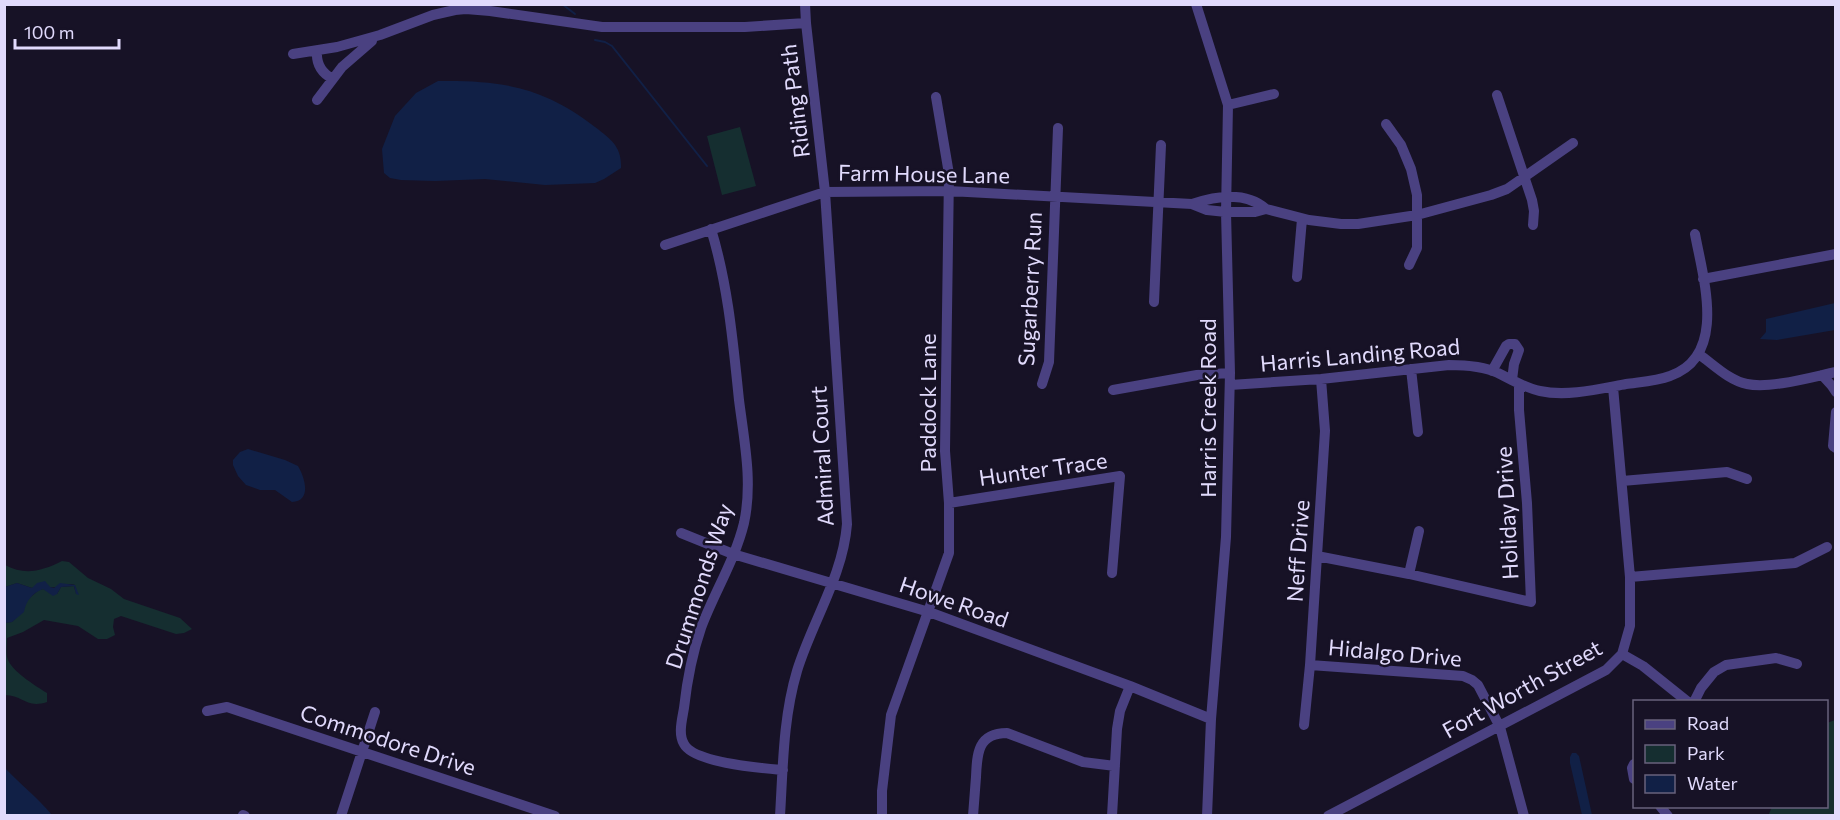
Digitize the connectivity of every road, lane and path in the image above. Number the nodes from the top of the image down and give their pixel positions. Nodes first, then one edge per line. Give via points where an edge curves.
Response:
1 (806, 4) edge
2 (1196, 4) edge
3 (806, 23) junction
4 (380, 35) junction
5 (317, 51) junction
6 (293, 54) dead end
7 (333, 79) junction
8 (1274, 94) dead end
9 (1497, 95) dead end
10 (936, 97) dead end
11 (317, 100) dead end
12 (1228, 105) junction
13 (1386, 124) dead end
14 (1058, 128) dead end
15 (1573, 143) dead end
16 (1161, 145) dead end
17 (1524, 178) junction
18 (949, 191) junction
19 (825, 192) junction
20 (1054, 196) junction
21 (1226, 197) junction
22 (1159, 202) junction
23 (1192, 204) junction
24 (1266, 209) junction
25 (1226, 212) junction
26 (1417, 216) junction
27 (1302, 219) junction
28 (1533, 225) dead end
29 (711, 229) junction
30 (1695, 234) dead end
31 (665, 245) dead end
32 (1836, 254) edge
33 (1409, 265) dead end
34 (1297, 277) dead end
35 (1703, 279) junction
36 (1155, 302) dead end
37 (1700, 355) junction
38 (1411, 369) junction
39 (1492, 371) junction
40 (1836, 372) edge
41 (1230, 373) junction
42 (1822, 375) junction
43 (1321, 379) junction
44 (1515, 382) junction
45 (1042, 384) dead end
46 (1230, 385) junction
47 (1613, 387) junction
48 (1113, 390) dead end
49 (1836, 392) edge
50 (1836, 412) edge
51 (1418, 432) dead end
52 (1836, 448) edge
53 (1747, 479) dead end
54 (1622, 482) junction
55 (949, 503) junction
56 (1419, 531) dead end
57 (681, 533) dead end
58 (1827, 548) dead end
59 (733, 554) junction
60 (1317, 556) junction
61 (1112, 573) dead end
62 (1409, 574) junction
63 (1630, 577) junction
64 (832, 583) junction
65 (929, 612) junction
66 (1622, 654) junction
67 (1797, 664) dead end
68 (1310, 665) junction
69 (1130, 686) junction
70 (1686, 700) edge
71 (1695, 700) edge
72 (207, 711) dead end
73 (375, 712) dead end
74 (1212, 719) junction
75 (1304, 725) dead end
76 (1500, 727) junction
77 (362, 752) junction
78 (1115, 766) junction
79 (783, 770) junction
80 (341, 816) edge
81 (555, 816) edge
82 (780, 816) edge
83 (882, 816) edge
84 (973, 816) edge
85 (1112, 816) edge
86 (1207, 816) edge
87 (1328, 816) edge
88 (1524, 816) edge

1 - 3 street, Riding Path
2 - 12 street, Harris Creek Road
3 - 4 street via 602,27 466,9 433,15
3 - 19 street, Riding Path
4 - 5 street
4 - 7 street via 351,58
5 - 6 street
5 - 7 street via 323,74
7 - 11 street
8 - 12 street
9 - 17 street
10 - 18 street, Paddock Lane
12 - 21 street, Harris Creek Road
13 - 26 street via 1411,169
14 - 20 street, Sugarberry Run
15 - 17 street
16 - 22 street
17 - 26 street via 1491,195
17 - 28 street via 1534,211
18 - 19 street, Farm House Lane
18 - 20 street, Farm House Lane
18 - 55 street, Paddock Lane via 945,451
19 - 29 street, Farm House Lane
19 - 64 street, Admiral Court via 847,524 844,550
20 - 22 street, Farm House Lane
20 - 45 street, Sugarberry Run via 1048,362
21 - 23 street, Farm House Lane
21 - 24 street, Farm House Lane via 1257,201
21 - 25 street, Harris Creek Road
22 - 23 street, Farm House Lane
22 - 36 street
23 - 25 street, Farm House Lane
24 - 25 street, Farm House Lane
24 - 27 street
25 - 41 street, Harris Creek Road
26 - 27 street via 1358,224
26 - 33 street via 1416,248
27 - 34 street
29 - 31 street, Farm House Lane
29 - 59 street, Drummonds Way via 727,298 747,467 744,523
30 - 35 street
32 - 35 street
35 - 37 street via 1708,321
37 - 42 street via 1747,384 1769,385
37 - 47 street, Harris Landing Road via 1671,376
38 - 39 street, Harris Landing Road via 1463,364
38 - 43 street, Harris Landing Road
38 - 51 street
39 - 44 street, Harris Landing Road
39 - 44 street, Harris Landing Road via 1506,346 1515,344 1519,350
40 - 42 street
41 - 46 street, Harris Creek Road
41 - 48 street
42 - 49 street
43 - 46 street, Harris Landing Road
43 - 60 street, Neff Drive via 1325,431
44 - 47 street, Harris Landing Road via 1551,393
44 - 62 street, Holiday Drive via 1527,503 1531,602
46 - 74 street, Harris Creek Road via 1226,537
47 - 54 street, Fort Worth Street
50 - 52 street via 1832,440
53 - 54 street via 1727,472
54 - 63 street, Fort Worth Street
55 - 61 street, Hunter Trace via 1120,476
55 - 65 street, Paddock Lane via 949,553
56 - 62 street
57 - 59 street, Howe Road
58 - 63 street via 1795,563
59 - 64 street, Howe Road
59 - 79 street, Drummonds Way via 694,651 682,742 699,756
60 - 62 street, Holiday Drive
60 - 68 street, Neff Drive
63 - 66 street, Fort Worth Street via 1630,626
64 - 65 street, Howe Road
64 - 79 street, Admiral Court via 795,680
65 - 69 street, Howe Road
65 - 83 street, Paddock Lane via 891,715
66 - 70 street
66 - 76 street, Fort Worth Street via 1606,670
67 - 71 street via 1776,658 1726,665 1713,672
68 - 75 street, Neff Drive
68 - 76 street, Hidalgo Drive via 1463,676 1478,685
69 - 74 street, Howe Road
69 - 78 street via 1120,711
72 - 77 street, Commodore Drive via 227,707
73 - 77 street
74 - 86 street, Harris Creek Road
76 - 87 street, Fort Worth Street
76 - 88 street, Hidalgo Drive
77 - 80 street
77 - 81 street, Commodore Drive
78 - 84 street via 1083,762 1007,733 996,733 987,738 977,754
78 - 85 street
79 - 82 street, Admiral Court

